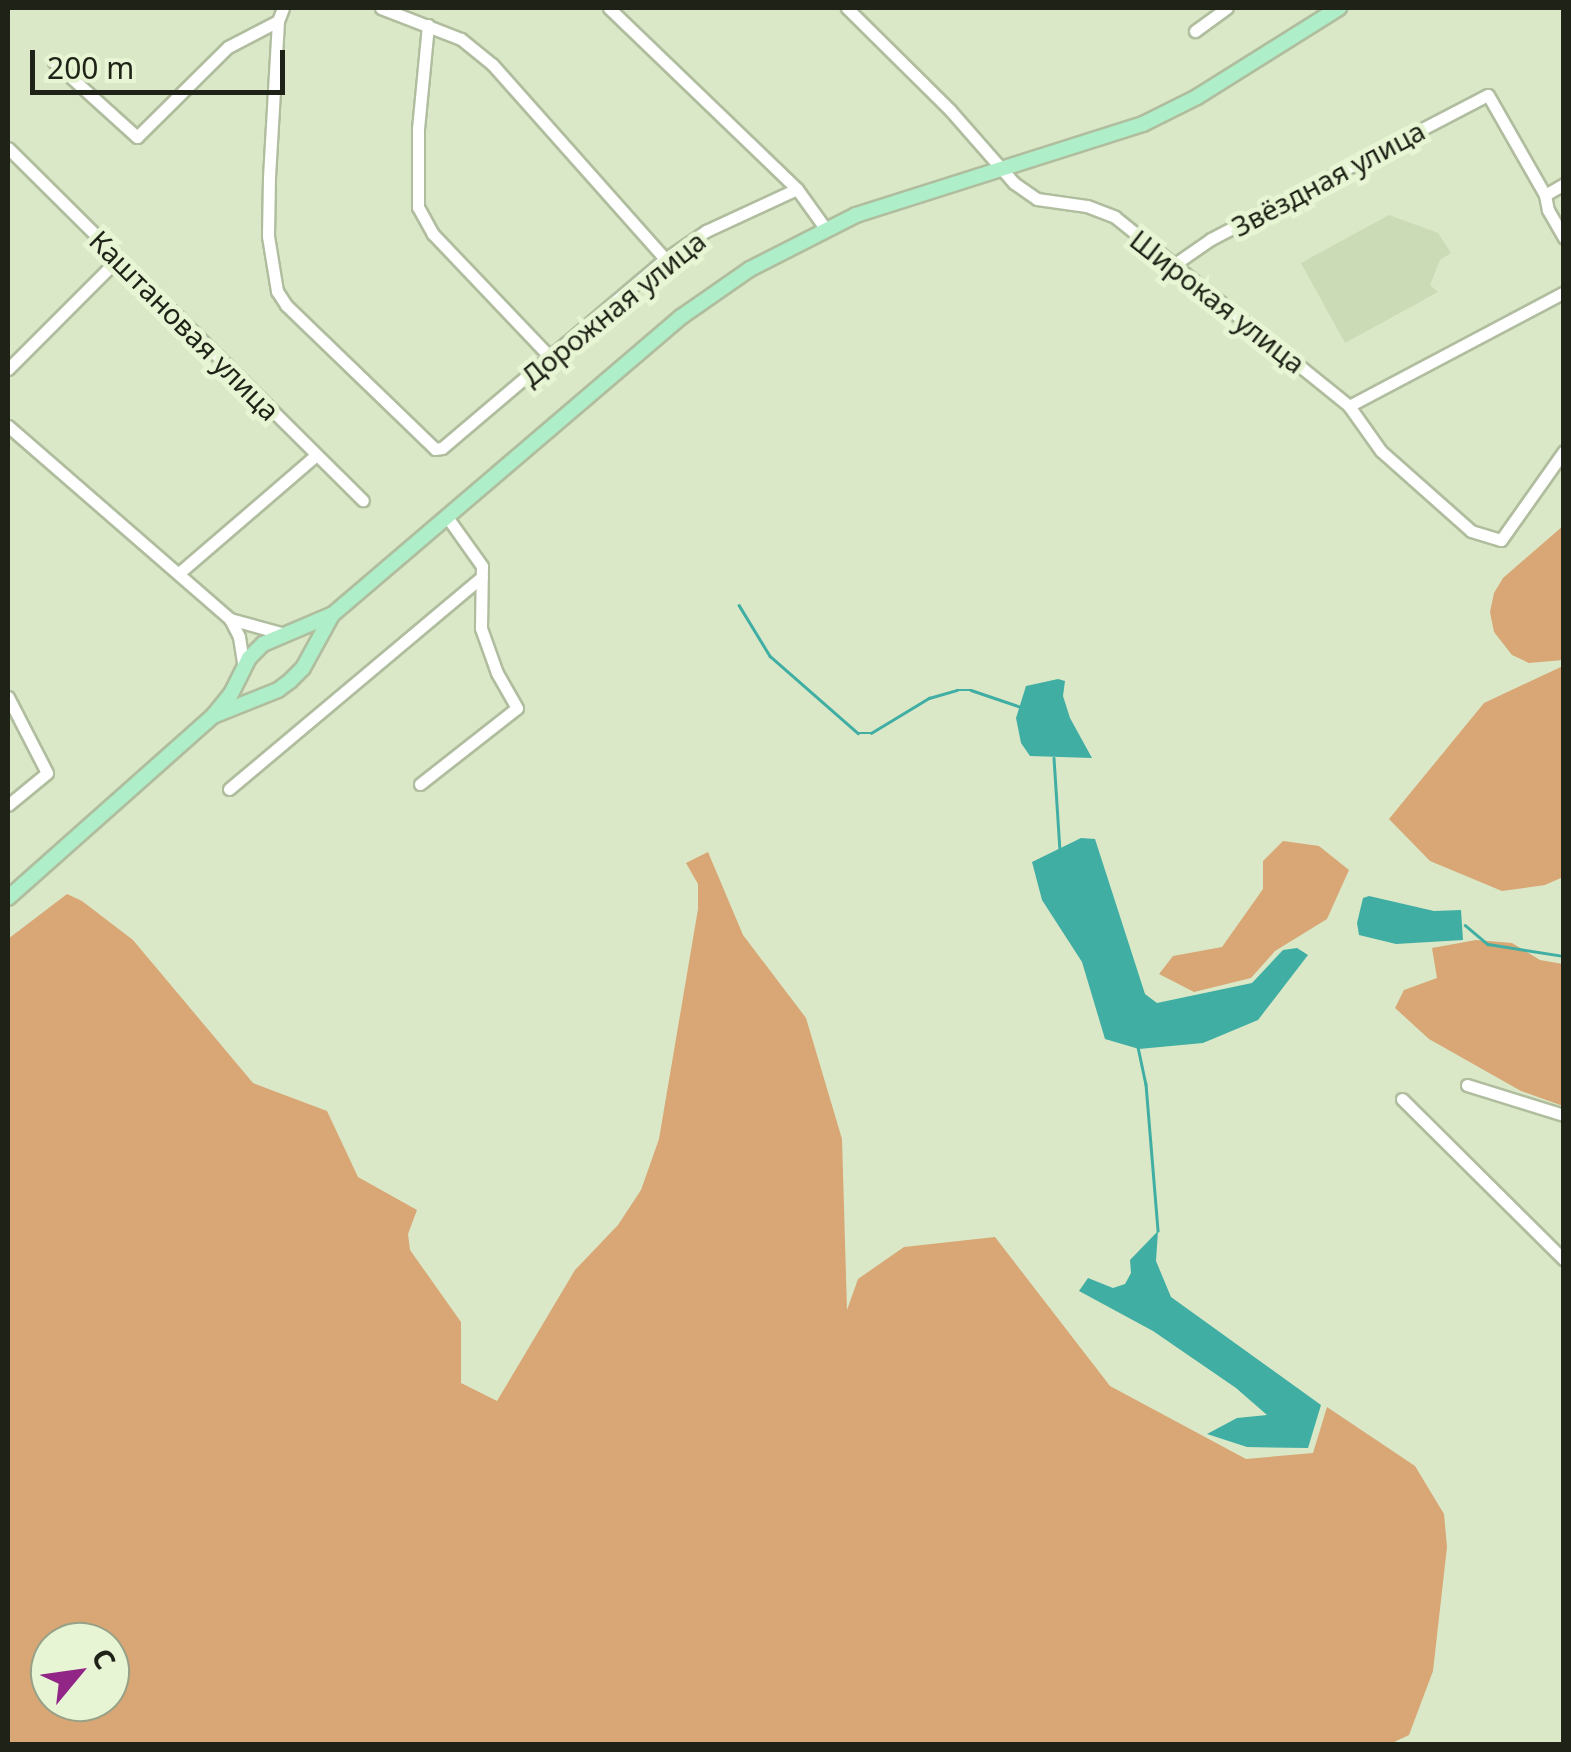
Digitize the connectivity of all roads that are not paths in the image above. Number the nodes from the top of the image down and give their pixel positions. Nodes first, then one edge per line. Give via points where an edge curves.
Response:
1 (283, 8) edge
2 (381, 8) edge
3 (609, 8) edge
4 (847, 8) edge
5 (1227, 8) edge
6 (1339, 8) edge
7 (278, 21) junction
8 (428, 25) junction
9 (1194, 31) dead end
10 (54, 62) dead end
11 (8, 148) edge
12 (19, 160) junction
13 (1001, 171) junction
14 (8, 172) edge
15 (1564, 184) edge
16 (797, 190) junction
17 (1545, 195) junction
18 (825, 228) junction
19 (1564, 238) edge
20 (119, 258) junction
21 (665, 258) junction
22 (1172, 266) junction
23 (1564, 292) edge
24 (550, 358) junction
25 (8, 370) edge
26 (1349, 406) junction
27 (8, 426) edge
28 (1564, 452) edge
29 (315, 456) junction
30 (363, 500) dead end
31 (447, 517) junction
32 (179, 574) junction
33 (482, 577) junction
34 (332, 614) junction
35 (230, 619) junction
36 (281, 633) junction
37 (308, 658) junction
38 (244, 668) junction
39 (266, 694) junction
40 (8, 698) edge
41 (213, 716) junction
42 (420, 784) dead end
43 (228, 789) dead end
44 (8, 805) edge
45 (8, 898) edge
46 (1467, 1084) dead end
47 (1402, 1100) dead end
48 (1564, 1116) edge
49 (1564, 1260) edge

1 - 7 street
2 - 8 street
3 - 16 street
4 - 13 street, Широкая улица
5 - 9 street
6 - 13 main road via 1143,124
7 - 10 street via 228,46 136,137
7 - 24 street, Дорожная улица via 268,236 277,290 286,304 426,442 442,448
8 - 21 street via 461,39 492,64
8 - 24 street via 418,208 433,234
11 - 12 street, Каштановая улица
12 - 14 street
12 - 20 street, Каштановая улица
13 - 18 main road
13 - 22 street, Широкая улица via 1037,199 1102,209
15 - 17 street
16 - 18 street
16 - 21 street, Дорожная улица via 706,230
17 - 19 street
17 - 22 street, Звёздная улица via 1488,95 1211,239
18 - 31 main road via 681,317
20 - 25 street
20 - 29 street, Каштановая улица
21 - 24 street, Дорожная улица
22 - 26 street, Широкая улица
23 - 26 street
26 - 28 street, Широкая улица via 1381,451 1458,521 1489,539 1501,540
27 - 32 street
29 - 30 street, Каштановая улица
29 - 32 street
31 - 33 street via 482,566
31 - 34 main road
32 - 35 street
33 - 42 street via 481,628 518,708
33 - 43 street
34 - 36 main road
34 - 37 main road
35 - 36 street
35 - 38 street
36 - 37 main road via 299,639
36 - 38 main road
37 - 39 main road via 290,681
38 - 39 main road via 254,688
38 - 41 main road
39 - 41 main road
40 - 44 street via 47,773
41 - 45 main road
46 - 48 street
47 - 49 street

